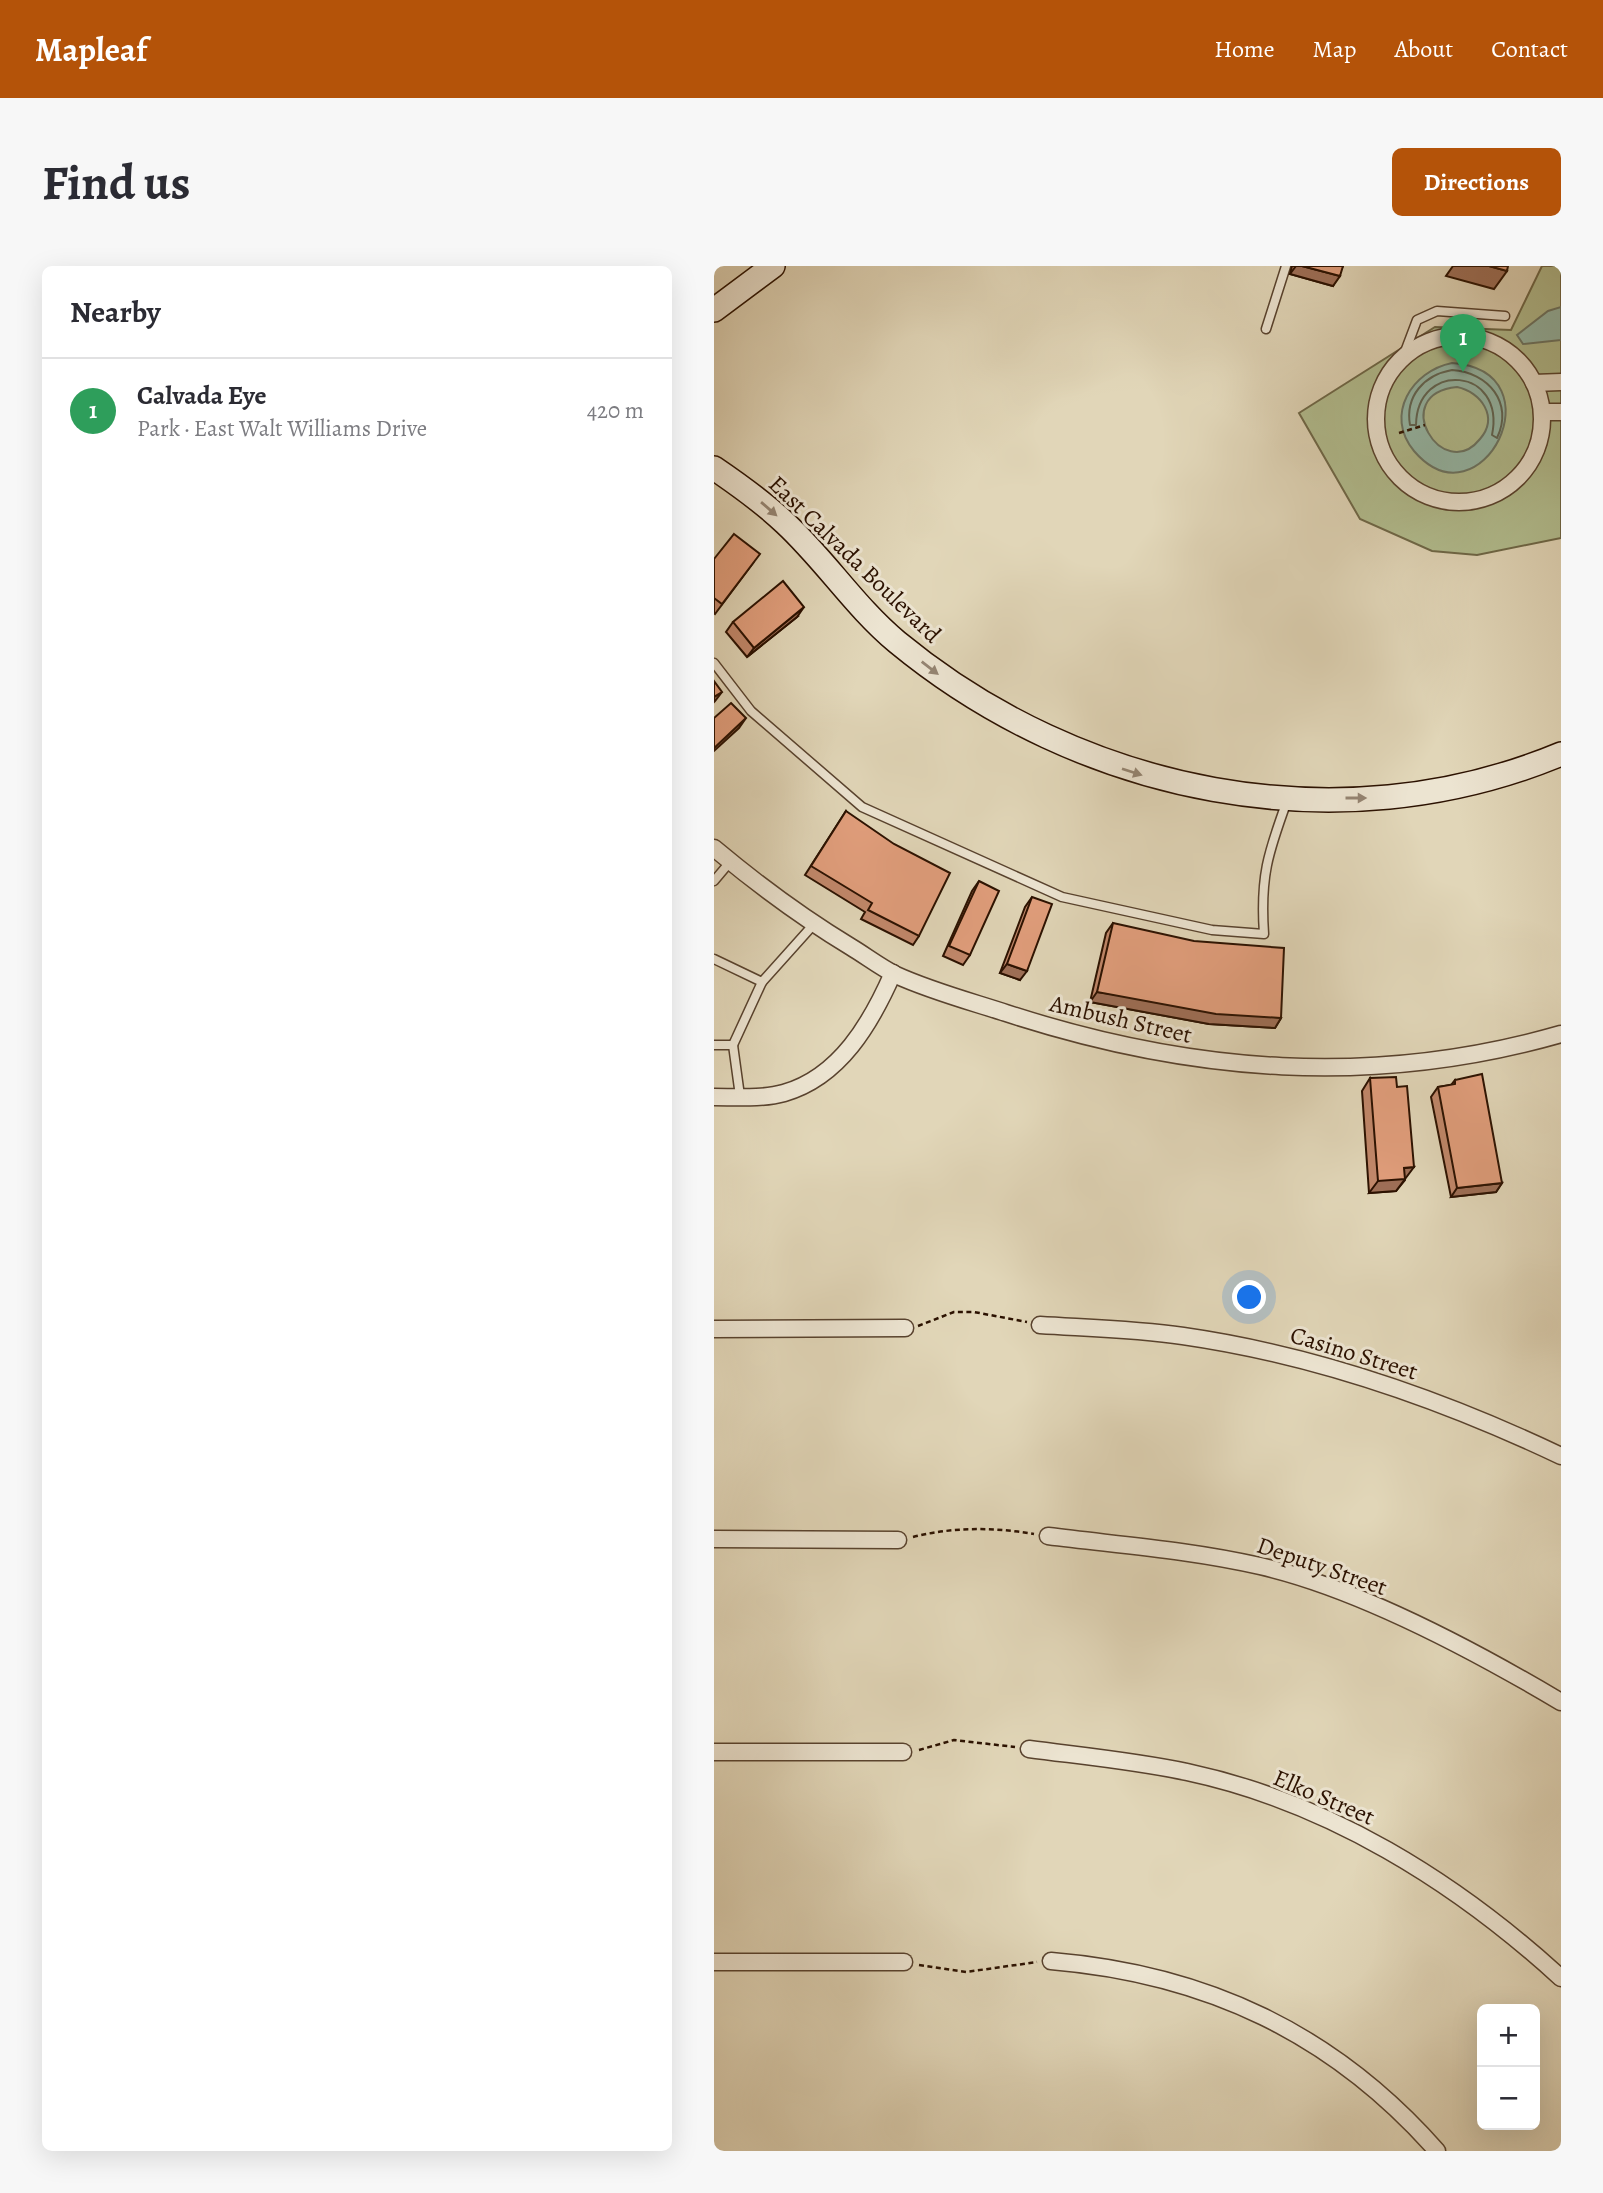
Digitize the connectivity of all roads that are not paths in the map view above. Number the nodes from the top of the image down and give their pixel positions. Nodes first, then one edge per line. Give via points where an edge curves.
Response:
1 (773, 266) edge
2 (1286, 266) edge
3 (714, 310) edge
4 (1505, 316) dead end
5 (1266, 329) dead end
6 (1403, 357) junction
7 (1561, 382) edge
8 (1534, 383) junction
9 (1542, 412) junction
10 (1561, 412) edge
11 (714, 468) edge
12 (714, 663) edge
13 (1561, 754) edge
14 (1288, 798) junction
15 (714, 848) edge
16 (730, 862) junction
17 (714, 881) edge
18 (814, 924) junction
19 (714, 959) edge
20 (893, 973) junction
21 (762, 982) junction
22 (1561, 1034) edge
23 (714, 1045) edge
24 (733, 1045) junction
25 (740, 1096) junction
26 (714, 1097) edge
27 (1040, 1325) road end
28 (905, 1328) road end
29 (714, 1329) edge
30 (1561, 1456) edge
31 (1048, 1536) road end
32 (714, 1539) edge
33 (898, 1541) road end
34 (1561, 1702) edge
35 (1029, 1749) road end
36 (714, 1752) edge
37 (903, 1752) road end
38 (1051, 1961) road end
39 (714, 1962) edge
40 (904, 1962) road end
41 (1561, 1978) edge
42 (1437, 2151) edge

1 - 3 main road
2 - 5 lane
4 - 6 lane via 1437,310 1417,320
6 - 8 street via 1436,339 1473,337 1509,352
6 - 9 street via 1380,391 1376,417 1379,444 1392,468 1411,487 1435,499 1462,502 1488,497 1512,483 1530,463 1540,439
7 - 8 street
8 - 9 street
9 - 10 street
11 -> 14 main road, East Calvada Boulevard via 786,523 895,641 996,711 1064,746 1157,779 1226,793
12 - 14 lane via 751,711 862,807 1062,897 1212,929 1264,933 1261,891
14 -> 13 main road, East Calvada Boulevard via 1373,798 1440,790
15 - 16 street, Ambush Street
16 - 17 lane
16 - 18 street, Ambush Street
18 - 20 street, Ambush Street
18 - 21 lane
19 - 21 lane
20 - 22 street, Ambush Street via 1005,1013 1108,1042 1256,1066 1401,1065 1464,1058
20 - 25 street via 862,1033 831,1069 782,1094
21 - 24 lane
23 - 24 lane
24 - 25 lane
25 - 26 street
27 - 30 street, Casino Street via 1181,1335 1259,1349 1407,1391
28 - 29 street
31 - 34 street, Deputy Street via 1262,1566 1330,1588 1432,1632
32 - 33 street
35 - 41 street, Elko Street via 1188,1772 1330,1822 1409,1862 1464,1897
36 - 37 street
38 - 42 street via 1155,1975 1267,2018 1321,2048 1365,2081
39 - 40 street

